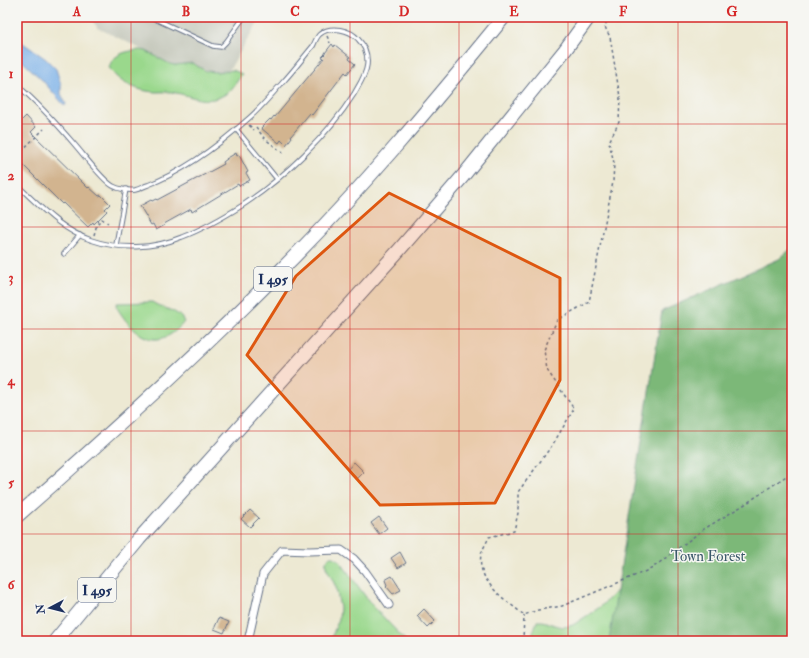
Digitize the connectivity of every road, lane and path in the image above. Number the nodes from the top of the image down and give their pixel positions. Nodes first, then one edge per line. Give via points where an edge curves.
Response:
1 (151, 17) edge
2 (185, 17) edge
3 (244, 17) edge
4 (504, 17) edge
5 (589, 17) edge
6 (610, 17) edge
7 (188, 19) dead end
8 (327, 36) dead end
9 (330, 44) dead end
10 (17, 85) edge
11 (248, 123) dead end
12 (256, 127) dead end
13 (44, 129) dead end
14 (236, 129) junction
15 (254, 130) dead end
16 (283, 153) dead end
17 (17, 155) edge
18 (276, 179) junction
19 (17, 185) edge
20 (126, 189) junction
21 (108, 223) dead end
22 (80, 235) junction
23 (94, 235) dead end
24 (116, 245) junction
25 (64, 254) dead end
26 (792, 472) edge
27 (17, 516) edge
28 (389, 605) dead end
29 (524, 615) junction
30 (55, 641) edge
31 (248, 641) edge
32 (523, 641) edge

1 - 3 lane via 221,47
2 - 7 path
4 - 27 highway, I 495 via 406,135 282,269 181,368
5 - 30 highway, I 495 via 565,50 400,249 138,539
6 - 29 path via 605,27 610,37 620,97 619,122 609,142 614,163 613,182 590,302 557,320 544,350 547,370 574,409 553,444 518,492 518,513 514,531 489,537 482,552 481,570 490,586
8 - 9 path
10 - 20 lane via 68,136 105,180 113,186
11 - 15 path
12 - 16 path via 264,138
13 - 17 path
14 - 18 lane
14 - 18 lane via 284,81 320,34 331,30 343,30 361,42 366,50 368,63 348,104 304,155
14 - 20 lane via 200,157 168,176 135,190
18 - 24 lane via 244,204 182,237 149,246
19 - 22 lane via 58,222
20 - 24 lane
21 - 23 path via 102,219 97,224
22 - 24 lane
22 - 25 lane
26 - 29 path via 747,504 704,529 651,569 562,606
28 - 31 street via 365,571 341,550 282,550 263,574
29 - 32 path

